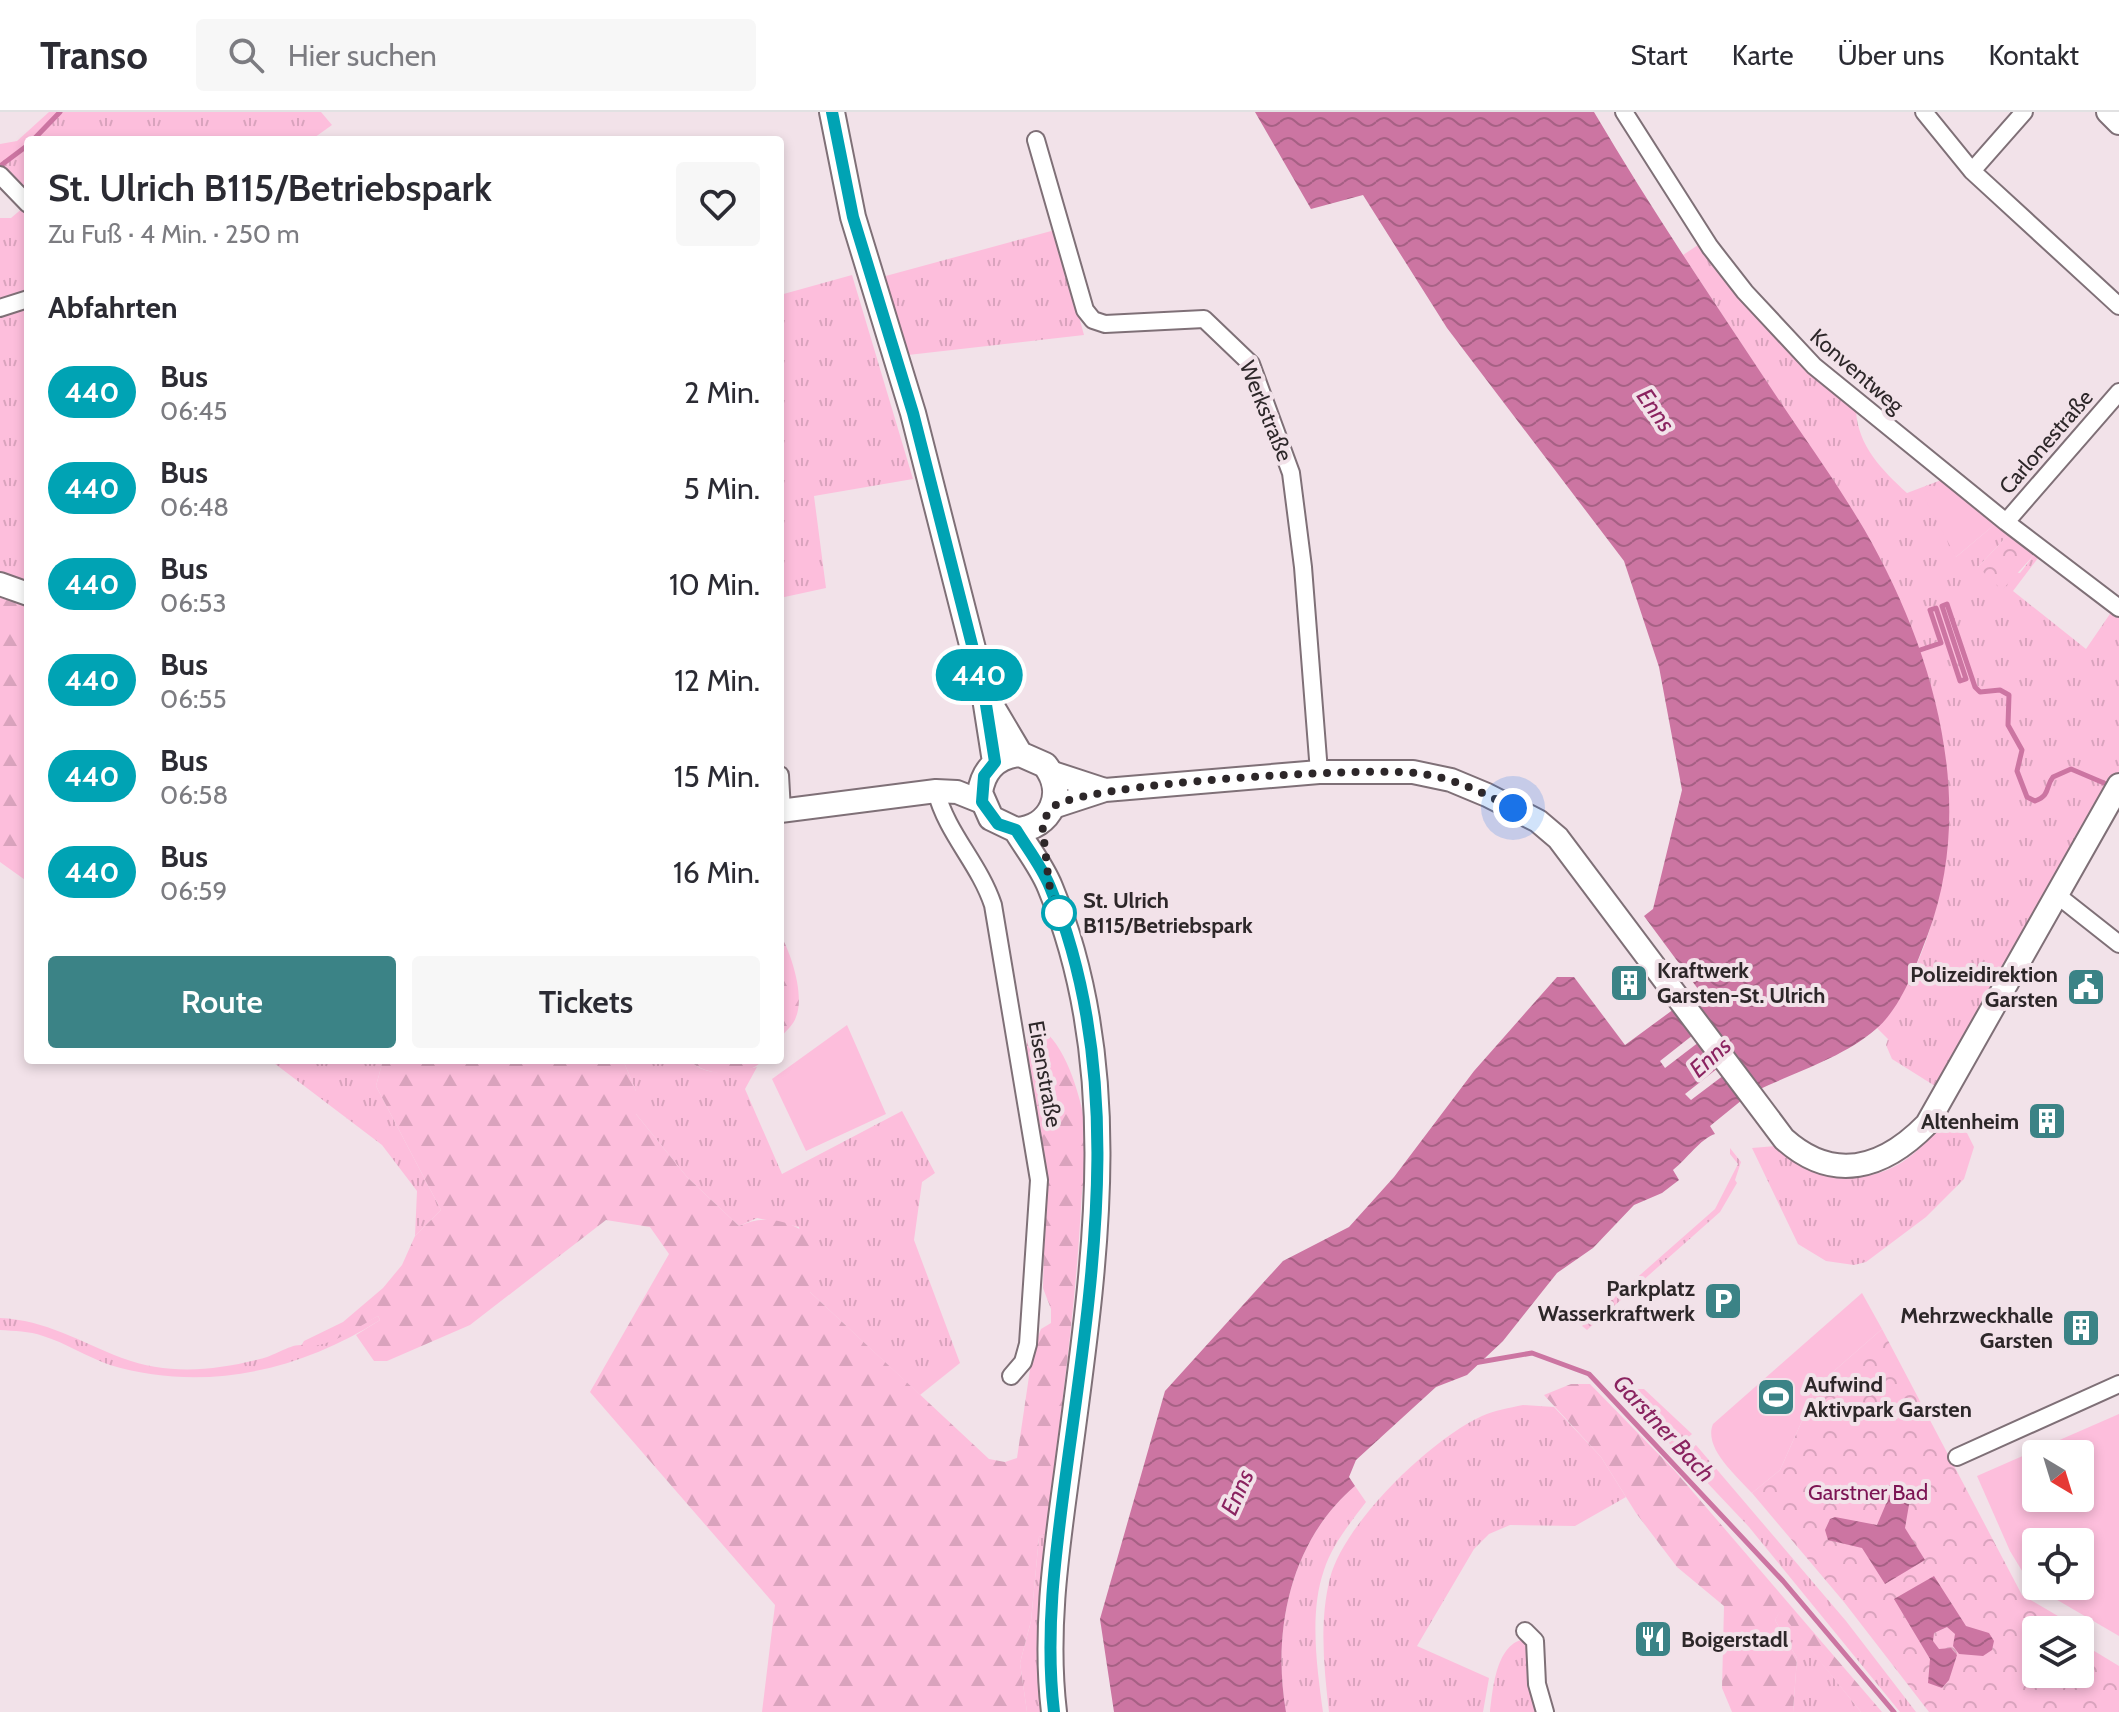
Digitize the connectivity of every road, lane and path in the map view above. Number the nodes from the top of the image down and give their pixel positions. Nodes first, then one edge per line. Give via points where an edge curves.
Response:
1 (832, 112) edge
2 (1624, 112) edge
3 (1924, 112) edge
4 (2024, 112) edge
5 (2108, 112) edge
6 (2119, 123) edge
7 (1036, 140) dead end
8 (1972, 171) junction
9 (2, 177) edge
10 (24, 200) edge
11 (24, 300) edge
12 (2119, 306) edge
13 (0, 308) edge
14 (2119, 392) edge
15 (2006, 522) junction
16 (0, 584) edge
17 (24, 593) edge
18 (2119, 608) edge
19 (984, 692) junction
20 (1020, 754) junction
21 (990, 769) junction
22 (1050, 772) junction
23 (1319, 772) junction
24 (2119, 785) edge
25 (1105, 790) junction
26 (946, 791) junction
27 (982, 802) junction
28 (784, 811) edge
29 (1048, 814) junction
30 (1016, 830) junction
31 (1049, 884) junction
32 (2057, 895) junction
33 (2119, 944) edge
34 (1011, 1376) dead end
35 (2119, 1384) edge
36 (1957, 1457) dead end
37 (1525, 1631) dead end
38 (1054, 1712) edge
39 (1545, 1712) edge

1 - 19 main road via 853,217 913,413
2 - 15 street, Konventweg via 1695,226 1792,344 1861,407
3 - 8 street
4 - 8 street
5 - 6 street
7 - 23 street, Werkstraße via 1085,310 1093,320 1105,324 1204,319 1251,364 1296,495
8 - 12 street
9 - 10 street
11 - 13 street
14 - 15 street, Carlonestraße
15 - 18 street, Konventweg
16 - 17 street
19 - 20 main road
19 - 21 main road
20 - 21 main road
20 - 22 main road via 1037,759
21 - 26 street
21 - 27 main road
22 - 25 street
22 - 29 main road via 1056,789
23 - 25 street
23 - 32 street via 1413,772 1469,787 1544,825 1779,1134 1797,1151 1837,1166 1876,1161 1910,1141 1944,1099
24 - 32 street
25 - 29 street
26 - 27 street
26 - 28 street
26 - 34 street, Eisenstraße via 943,819 983,876 993,905 1035,1143 1038,1219 1030,1326 1025,1355
27 - 30 main road via 998,824
29 - 30 main road
29 - 31 main road
30 - 31 main road
31 - 38 main road via 1082,1002 1099,1145 1094,1254 1053,1576
32 - 33 street
35 - 36 street
37 - 39 street via 1535,1641 1537,1684

